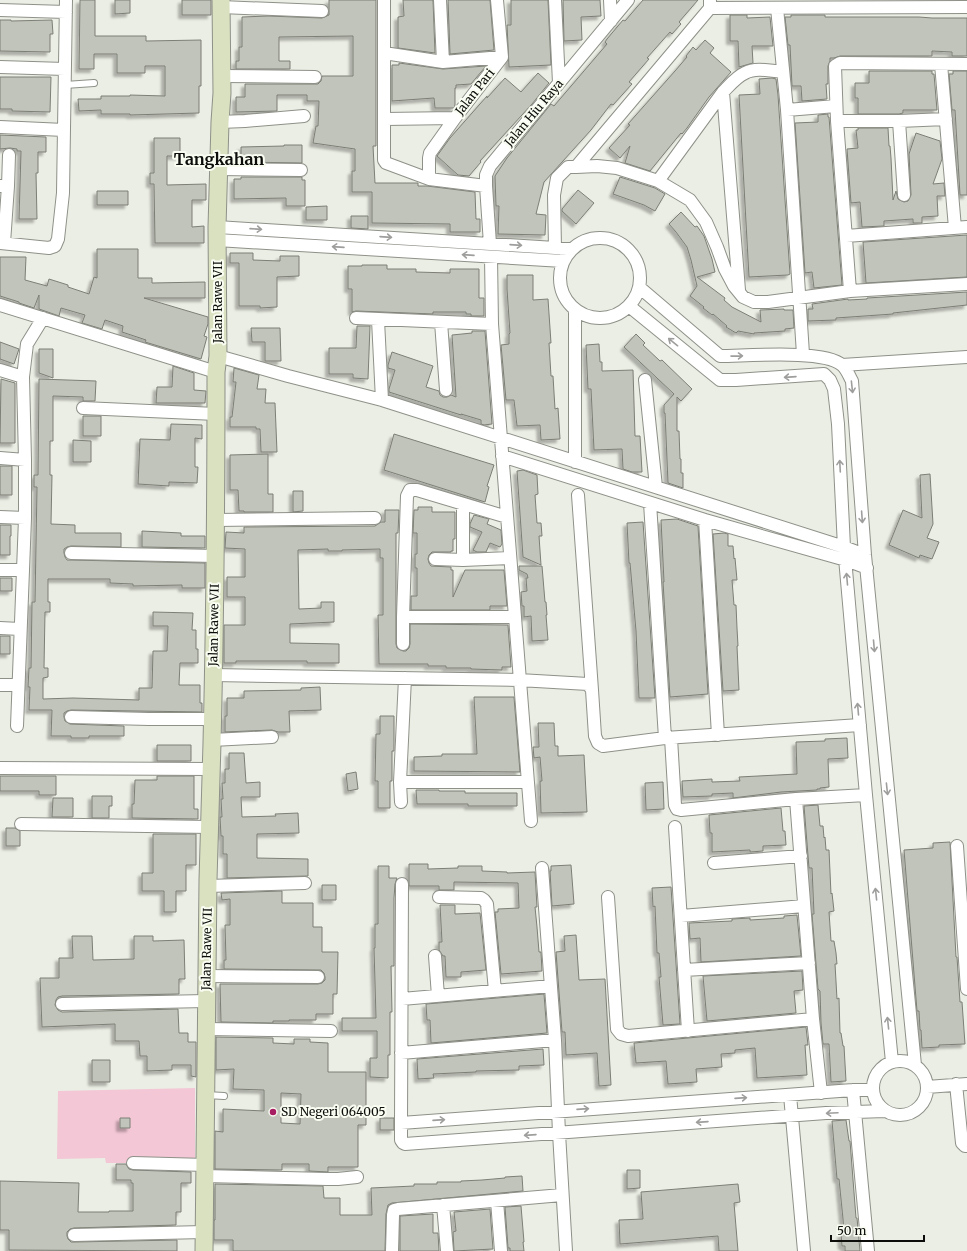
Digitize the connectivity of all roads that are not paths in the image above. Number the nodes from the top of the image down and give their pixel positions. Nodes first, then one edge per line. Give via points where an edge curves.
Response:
1 (384, 0) edge
2 (440, 0) edge
3 (497, 0) edge
4 (555, 0) edge
5 (610, 0) edge
6 (628, 0) edge
7 (221, 4) edge
8 (710, 4) edge
9 (66, 6) edge
10 (967, 7) edge
11 (777, 8) junction
12 (0, 10) edge
13 (322, 11) dead end
14 (612, 22) junction
15 (384, 53) junction
16 (502, 57) junction
17 (444, 62) junction
18 (941, 64) junction
19 (967, 64) edge
20 (0, 67) edge
21 (65, 69) junction
22 (783, 72) junction
23 (222, 76) junction
24 (315, 77) dead end
25 (94, 83) dead end
26 (559, 83) junction
27 (65, 85) junction
28 (723, 92) junction
29 (836, 106) junction
30 (787, 110) junction
31 (304, 116) dead end
32 (455, 118) junction
33 (384, 119) junction
34 (946, 119) junction
35 (837, 121) junction
36 (899, 121) junction
37 (220, 122) junction
38 (0, 127) edge
39 (64, 130) junction
40 (9, 155) dead end
41 (576, 168) junction
42 (219, 169) junction
43 (302, 170) dead end
44 (429, 179) junction
45 (658, 181) junction
46 (4, 186) edge
47 (486, 186) junction
48 (904, 195) dead end
49 (961, 227) edge
50 (218, 233) junction
51 (846, 236) junction
52 (2, 243) edge
53 (490, 244) junction
54 (556, 248) junction
55 (571, 249) junction
56 (491, 257) junction
57 (562, 261) junction
58 (967, 284) edge
59 (639, 287) junction
60 (850, 291) junction
61 (739, 292) junction
62 (799, 298) junction
63 (0, 305) edge
64 (629, 306) junction
65 (575, 311) junction
66 (43, 318) junction
67 (356, 318) dead end
68 (378, 320) junction
69 (441, 322) junction
70 (492, 324) junction
71 (803, 354) junction
72 (967, 357) edge
73 (217, 364) junction
74 (842, 365) junction
75 (0, 370) edge
76 (23, 377) junction
77 (645, 380) dead end
78 (446, 390) dead end
79 (382, 400) junction
80 (83, 408) dead end
81 (216, 414) junction
82 (501, 438) junction
83 (502, 456) junction
84 (0, 458) edge
85 (25, 460) junction
86 (575, 462) junction
87 (656, 487) junction
88 (578, 495) dead end
89 (650, 503) junction
90 (463, 504) junction
91 (0, 517) edge
92 (507, 517) junction
93 (24, 518) junction
94 (375, 518) dead end
95 (216, 520) junction
96 (705, 520) junction
97 (844, 547) junction
98 (71, 553) dead end
99 (865, 555) junction
100 (215, 556) junction
101 (510, 558) junction
102 (435, 559) dead end
103 (463, 560) junction
104 (846, 560) junction
105 (867, 568) junction
106 (0, 570) edge
107 (22, 570) junction
108 (403, 617) junction
109 (515, 617) junction
110 (0, 628) edge
111 (20, 629) junction
112 (403, 644) dead end
113 (213, 675) junction
114 (405, 678) junction
115 (519, 680) junction
116 (0, 685) edge
117 (18, 685) junction
118 (592, 690) junction
119 (71, 717) dead end
120 (213, 719) junction
121 (860, 725) junction
122 (17, 726) dead end
123 (718, 735) junction
124 (272, 737) dead end
125 (668, 738) junction
126 (212, 740) junction
127 (884, 761) junction
128 (863, 762) junction
129 (0, 768) edge
130 (212, 769) junction
131 (400, 782) junction
132 (527, 782) junction
133 (866, 795) junction
134 (796, 799) junction
135 (401, 802) dead end
136 (530, 821) dead end
137 (21, 824) dead end
138 (209, 827) junction
139 (675, 827) dead end
140 (957, 846) dead end
141 (800, 856) junction
142 (714, 863) dead end
143 (542, 868) dead end
144 (305, 883) dead end
145 (402, 884) dead end
146 (208, 886) junction
147 (608, 896) dead end
148 (439, 897) dead end
149 (804, 906) junction
150 (681, 916) junction
151 (435, 956) dead end
152 (809, 963) junction
153 (684, 970) junction
154 (207, 976) junction
155 (318, 977) dead end
156 (551, 986) junction
157 (967, 989) edge
158 (495, 991) junction
159 (438, 996) junction
160 (402, 999) junction
161 (206, 1001) junction
162 (62, 1004) dead end
163 (813, 1019) junction
164 (206, 1029) junction
165 (331, 1031) dead end
166 (688, 1031) junction
167 (555, 1040) junction
168 (401, 1053) junction
169 (892, 1062) junction
170 (915, 1065) junction
171 (962, 1084) edge
172 (927, 1087) junction
173 (853, 1090) junction
174 (873, 1090) junction
175 (821, 1093) junction
176 (790, 1095) junction
177 (206, 1096) junction
178 (224, 1096) dead end
179 (558, 1111) junction
180 (885, 1111) junction
181 (855, 1112) junction
182 (792, 1116) junction
183 (401, 1123) junction
184 (559, 1133) junction
185 (967, 1146) edge
186 (133, 1163) dead end
187 (205, 1170) junction
188 (357, 1177) dead end
189 (562, 1195) junction
190 (497, 1201) junction
191 (443, 1205) junction
192 (204, 1232) junction
193 (74, 1235) dead end
194 (204, 1251) edge
195 (392, 1251) edge
196 (447, 1251) edge
197 (501, 1251) edge
198 (566, 1251) edge
199 (804, 1251) edge
200 (868, 1251) edge

1 - 15 street
2 - 17 street
3 - 16 street, Jalan Pari
4 - 26 street
5 - 14 street
6 - 14 street, Jalan Hiu Raya
7 - 13 street
7 - 23 main road, Jalan Rawe VII
8 - 11 street
8 - 41 street
9 - 12 street
9 - 21 street
10 - 11 street
11 - 22 street
14 - 26 street, Jalan Hiu Raya
15 - 17 street
15 - 33 street
16 - 17 street
16 - 32 street, Jalan Pari
18 - 19 street
18 - 29 street via 840,63 835,66
18 - 34 street
20 - 21 street
21 - 27 street
22 - 28 street via 745,72
22 - 30 street
23 - 24 street
23 - 37 main road, Jalan Rawe VII
25 - 27 lane
26 - 47 street, Jalan Hiu Raya via 490,166 486,175
27 - 39 street
28 - 45 street
28 - 61 street
29 - 30 street
29 - 35 street
30 - 62 street
31 - 37 street
32 - 33 street
32 - 44 street, Jalan Pari via 430,153
33 - 44 street via 383,153 386,163
34 - 36 street
34 - 49 street
35 - 36 street
35 - 51 street
36 - 48 street
37 - 42 main road, Jalan Rawe VII
38 - 39 street
39 - 52 street via 63,193 55,246 49,248
40 - 46 street
41 - 45 street via 617,168
41 - 54 street via 568,167 557,178 554,195
42 - 43 street
42 - 50 main road, Jalan Rawe VII
44 - 47 street
45 - 61 street via 690,200 706,222 725,269
46 - 52 street
47 - 53 street, Jalan Hiu Raya
49 - 51 street
50 -> 53 street
56 -> 50 street
50 - 73 main road, Jalan Rawe VII
51 - 60 street
53 -> 54 street
54 - 55 street
55 - 57 street
55 - 59 street via 581,242 594,238 620,242 637,262 640,274
56 - 57 street
56 - 70 street
57 - 65 street via 559,279 563,297
58 - 60 street
59 - 64 street via 636,298
59 -> 71 street via 720,356
60 - 62 street
61 - 62 street via 754,302
62 - 71 street
63 - 66 street
64 - 65 street via 620,314 609,318 597,319
97 -> 64 street via 838,424 834,388 830,380 824,374 720,380
65 - 86 street
66 - 73 street
66 - 76 street via 27,344
67 - 68 street
68 - 69 street
68 - 79 street
69 - 70 street
69 - 78 street
70 - 82 street
71 - 74 street via 830,358
72 - 74 street
73 - 79 street via 288,376
73 - 81 main road, Jalan Rawe VII
74 -> 99 street via 852,381
75 - 76 street
76 - 85 street
77 - 87 street
79 - 82 street
80 - 81 street
81 - 95 main road, Jalan Rawe VII
82 - 83 street
82 - 86 street
83 - 89 street
83 - 92 street
84 - 85 street
85 - 93 street
86 - 87 street
87 - 97 street
88 - 118 street
89 - 96 street
89 - 125 street
90 - 92 street
90 - 103 street
90 - 108 street via 410,490 407,496
91 - 93 street
92 - 101 street
93 - 107 street
94 - 95 street
95 - 100 main road, Jalan Rawe VII
96 - 104 street
96 - 123 street
97 - 99 street
97 - 104 street
98 - 100 street
99 - 105 street
100 - 113 main road, Jalan Rawe VII
101 - 103 street
101 - 109 street
102 - 103 street
104 - 105 street
121 -> 104 street
105 -> 127 street
106 - 107 street
107 - 111 street
108 - 109 street
108 - 112 street
109 - 115 street
110 - 111 street
111 - 117 street
113 - 114 street
113 - 120 main road, Jalan Rawe VII
114 - 115 street
114 - 131 street
115 - 118 street via 588,684
115 - 132 street
116 - 117 street
117 - 122 street
118 - 125 street via 595,736 598,743 603,746
119 - 120 street
120 - 126 main road, Jalan Rawe VII
121 - 123 street
121 - 128 street
123 - 125 street
124 - 126 street
125 - 134 street via 675,805 681,810
126 - 130 main road, Jalan Rawe VII
127 - 128 street
127 -> 170 street
128 - 133 street
129 - 130 street
130 - 138 main road, Jalan Rawe VII
131 - 132 street
131 - 135 street
132 - 136 street
133 - 134 street
169 -> 133 street
134 - 141 street
137 - 138 street
138 - 146 main road, Jalan Rawe VII
139 - 150 street
140 - 157 street
141 - 142 street
141 - 149 street
143 - 156 street
144 - 146 street
145 - 160 street
146 - 154 main road, Jalan Rawe VII
147 - 166 street via 618,1030 628,1036
148 - 158 street via 481,898 487,904
149 - 150 street
149 - 152 street
150 - 153 street
151 - 159 street
152 - 153 street
152 - 163 street
153 - 166 street
154 - 155 street
154 - 161 main road, Jalan Rawe VII
156 - 158 street
156 - 167 street
158 - 159 street
159 - 160 street
160 - 168 street
161 - 162 street
161 - 164 main road, Jalan Rawe VII
163 - 166 street
163 - 175 street
164 - 165 street
164 - 177 main road, Jalan Rawe VII
167 - 168 street
167 - 179 street
168 - 183 street
169 - 170 street via 908,1062
169 - 174 street via 878,1073
170 - 172 street via 926,1078
171 - 172 street
171 - 185 street via 962,1143
172 - 180 street via 923,1104 917,1110 910,1114 897,1115
173 - 174 street
173 - 175 street
173 - 181 street
174 - 180 street via 877,1102
175 - 176 street
179 -> 176 street
176 - 182 street
177 - 178 lane
177 - 187 main road, Jalan Rawe VII
183 -> 179 street
179 - 184 street
180 - 181 street
181 -> 182 street
181 - 200 street
182 -> 184 street
182 - 199 street
184 -> 183 street via 405,1144 401,1140
184 - 189 street
186 - 187 street
187 - 188 street via 338,1179
187 - 192 main road, Jalan Rawe VII
189 - 190 street
189 - 198 street
190 - 191 street
190 - 197 street
191 - 195 street via 394,1210
191 - 196 street
192 - 193 street
192 - 194 main road, Jalan Rawe VII

